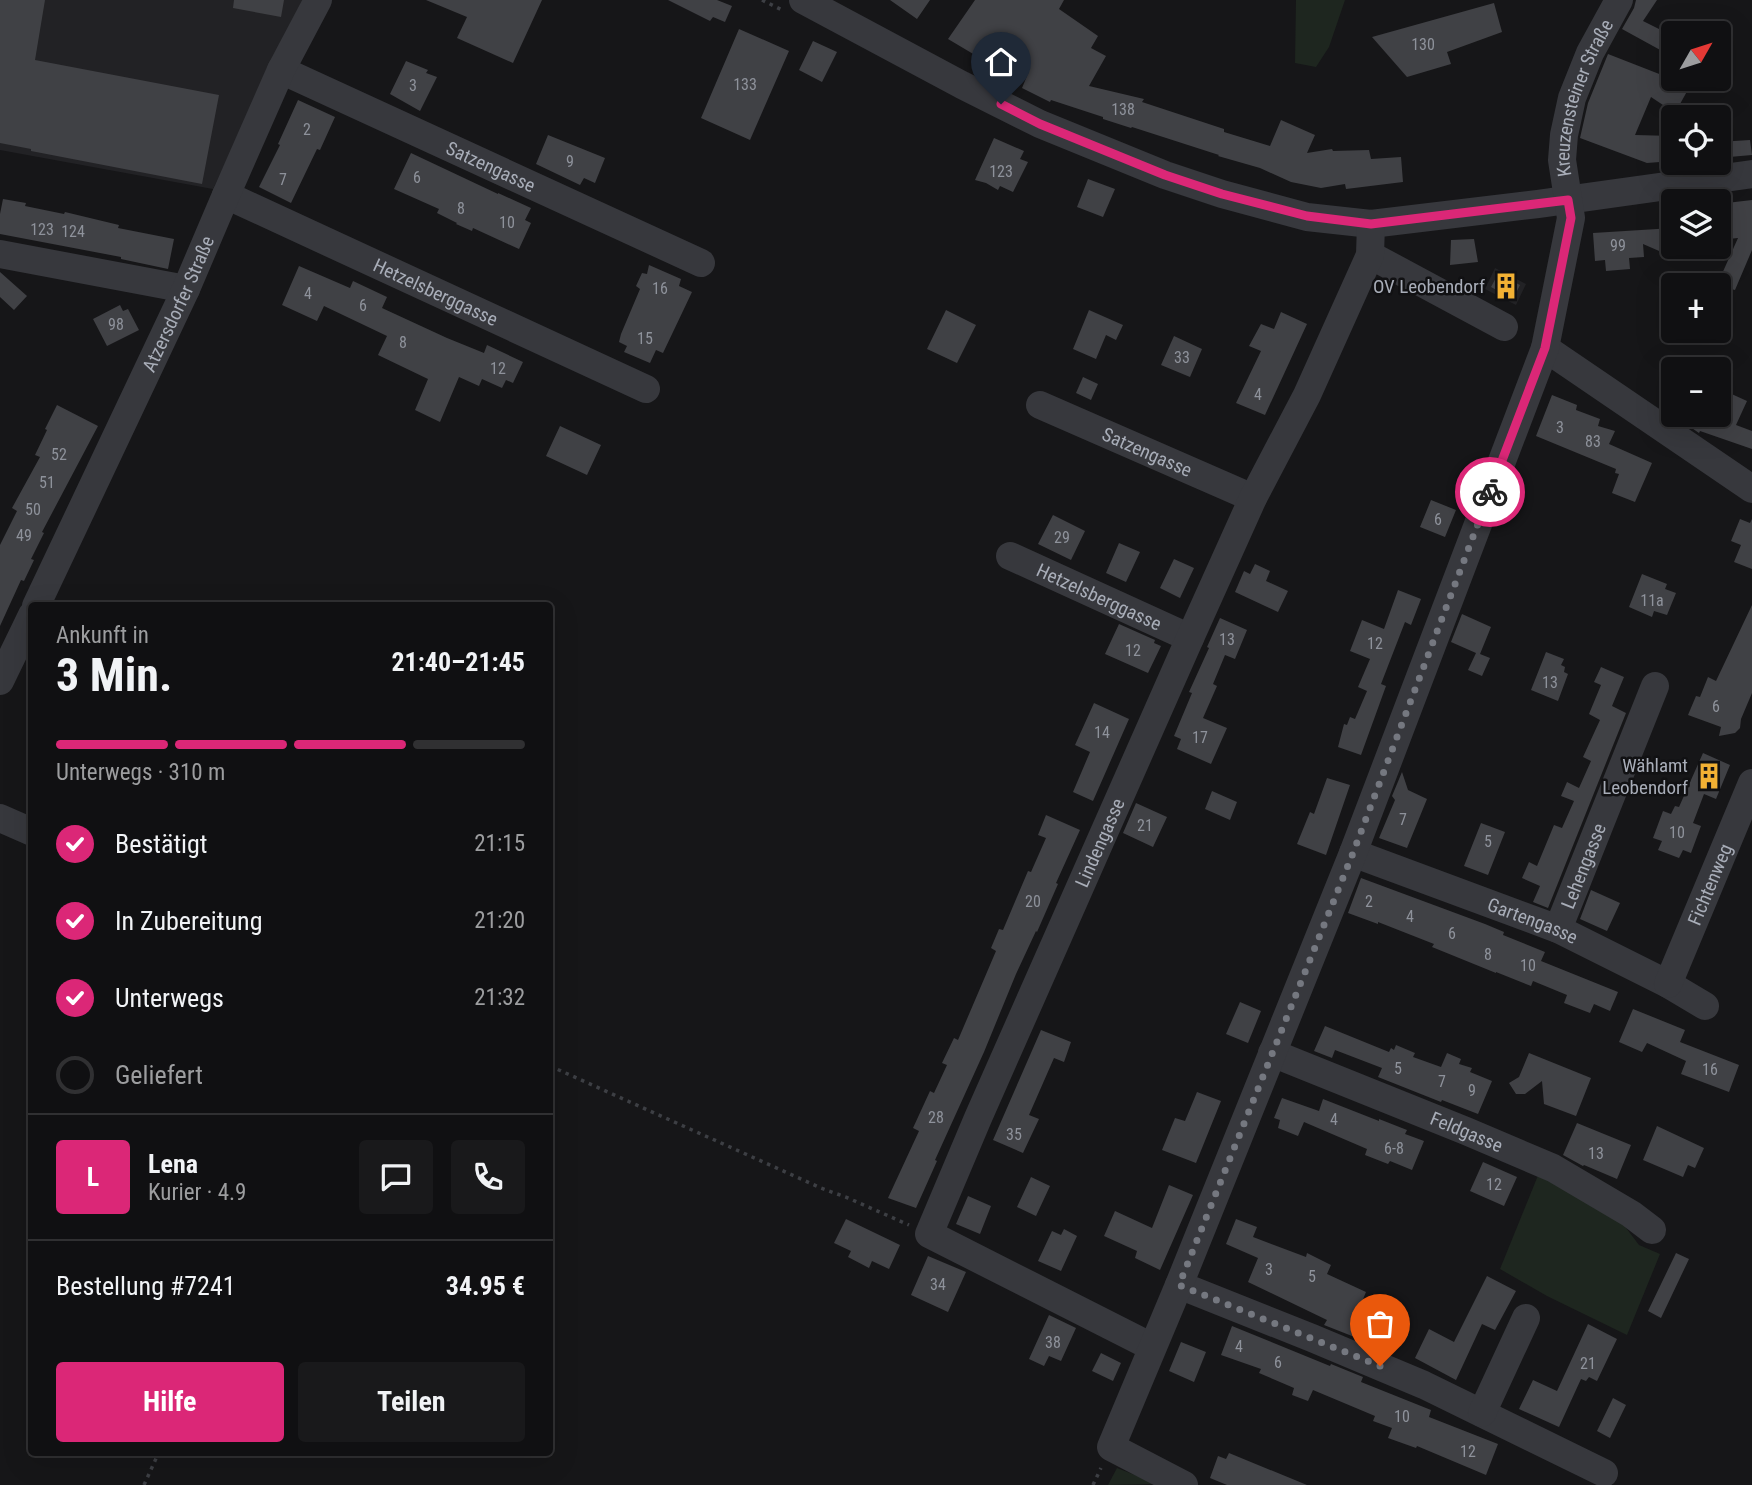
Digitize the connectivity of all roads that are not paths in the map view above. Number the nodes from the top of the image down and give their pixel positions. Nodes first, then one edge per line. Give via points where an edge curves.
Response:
1 (318, 0) edge
2 (803, 0) edge
3 (1619, 0) edge
4 (281, 70) junction
5 (1752, 174) edge
6 (226, 195) junction
7 (1568, 200) junction
8 (1371, 224) junction
9 (0, 254) edge
10 (1370, 255) junction
11 (701, 262) dead end
12 (186, 289) junction
13 (1504, 327) dead end
14 (1545, 348) junction
15 (646, 389) dead end
16 (1040, 405) dead end
17 (1752, 489) edge
18 (1253, 498) junction
19 (1010, 556) dead end
20 (38, 602) edge
21 (28, 623) edge
22 (1190, 638) junction
23 (0, 681) edge
24 (1655, 685) dead end
25 (1752, 783) edge
26 (0, 818) edge
27 (28, 830) edge
28 (1353, 853) junction
29 (1558, 929) junction
30 (1668, 984) junction
31 (1705, 1006) dead end
32 (1272, 1053) junction
33 (1653, 1230) dead end
34 (1179, 1285) junction
35 (1526, 1318) dead end
36 (1152, 1347) junction
37 (1482, 1413) junction
38 (1604, 1474) dead end
39 (1184, 1485) edge

1 - 4 street, Atzersdorfer Straße
2 - 8 street via 1018,113 1105,151 1222,194 1307,216
3 - 7 street, Kreuzensteiner Straße via 1572,98 1562,160
4 - 6 street, Atzersdorfer Straße
4 - 11 street, Satzengasse
5 - 7 street
6 - 12 street, Atzersdorfer Straße
6 - 15 street, Hetzelsberggasse
7 - 8 street
7 - 14 street, Kreuzensteiner Straße via 1571,218
8 - 10 street, Lindengasse
9 - 12 street
10 - 13 street
10 - 18 street, Lindengasse via 1307,395
12 - 20 street, Atzersdorfer Straße
14 - 17 street
14 - 28 street, Kreuzensteiner Straße
16 - 18 street, Satzengasse
18 - 22 street, Lindengasse
19 - 22 street, Hetzelsberggasse
21 - 23 street
22 - 36 street, Lindengasse via 929,1234
24 - 29 street, Lehengasse
25 - 30 street, Fichtenweg
26 - 27 street
28 - 29 street, Gartengasse
28 - 32 street, Kreuzensteiner Straße
29 - 30 street, Gartengasse
30 - 31 street, Gartengasse
32 - 33 street, Feldgasse via 1553,1168
32 - 34 street, Kreuzensteiner Straße
34 - 36 street, Kreuzensteiner Straße
34 - 37 street
35 - 37 street
36 - 39 street, Kreuzensteiner Straße via 1111,1447
37 - 38 street

